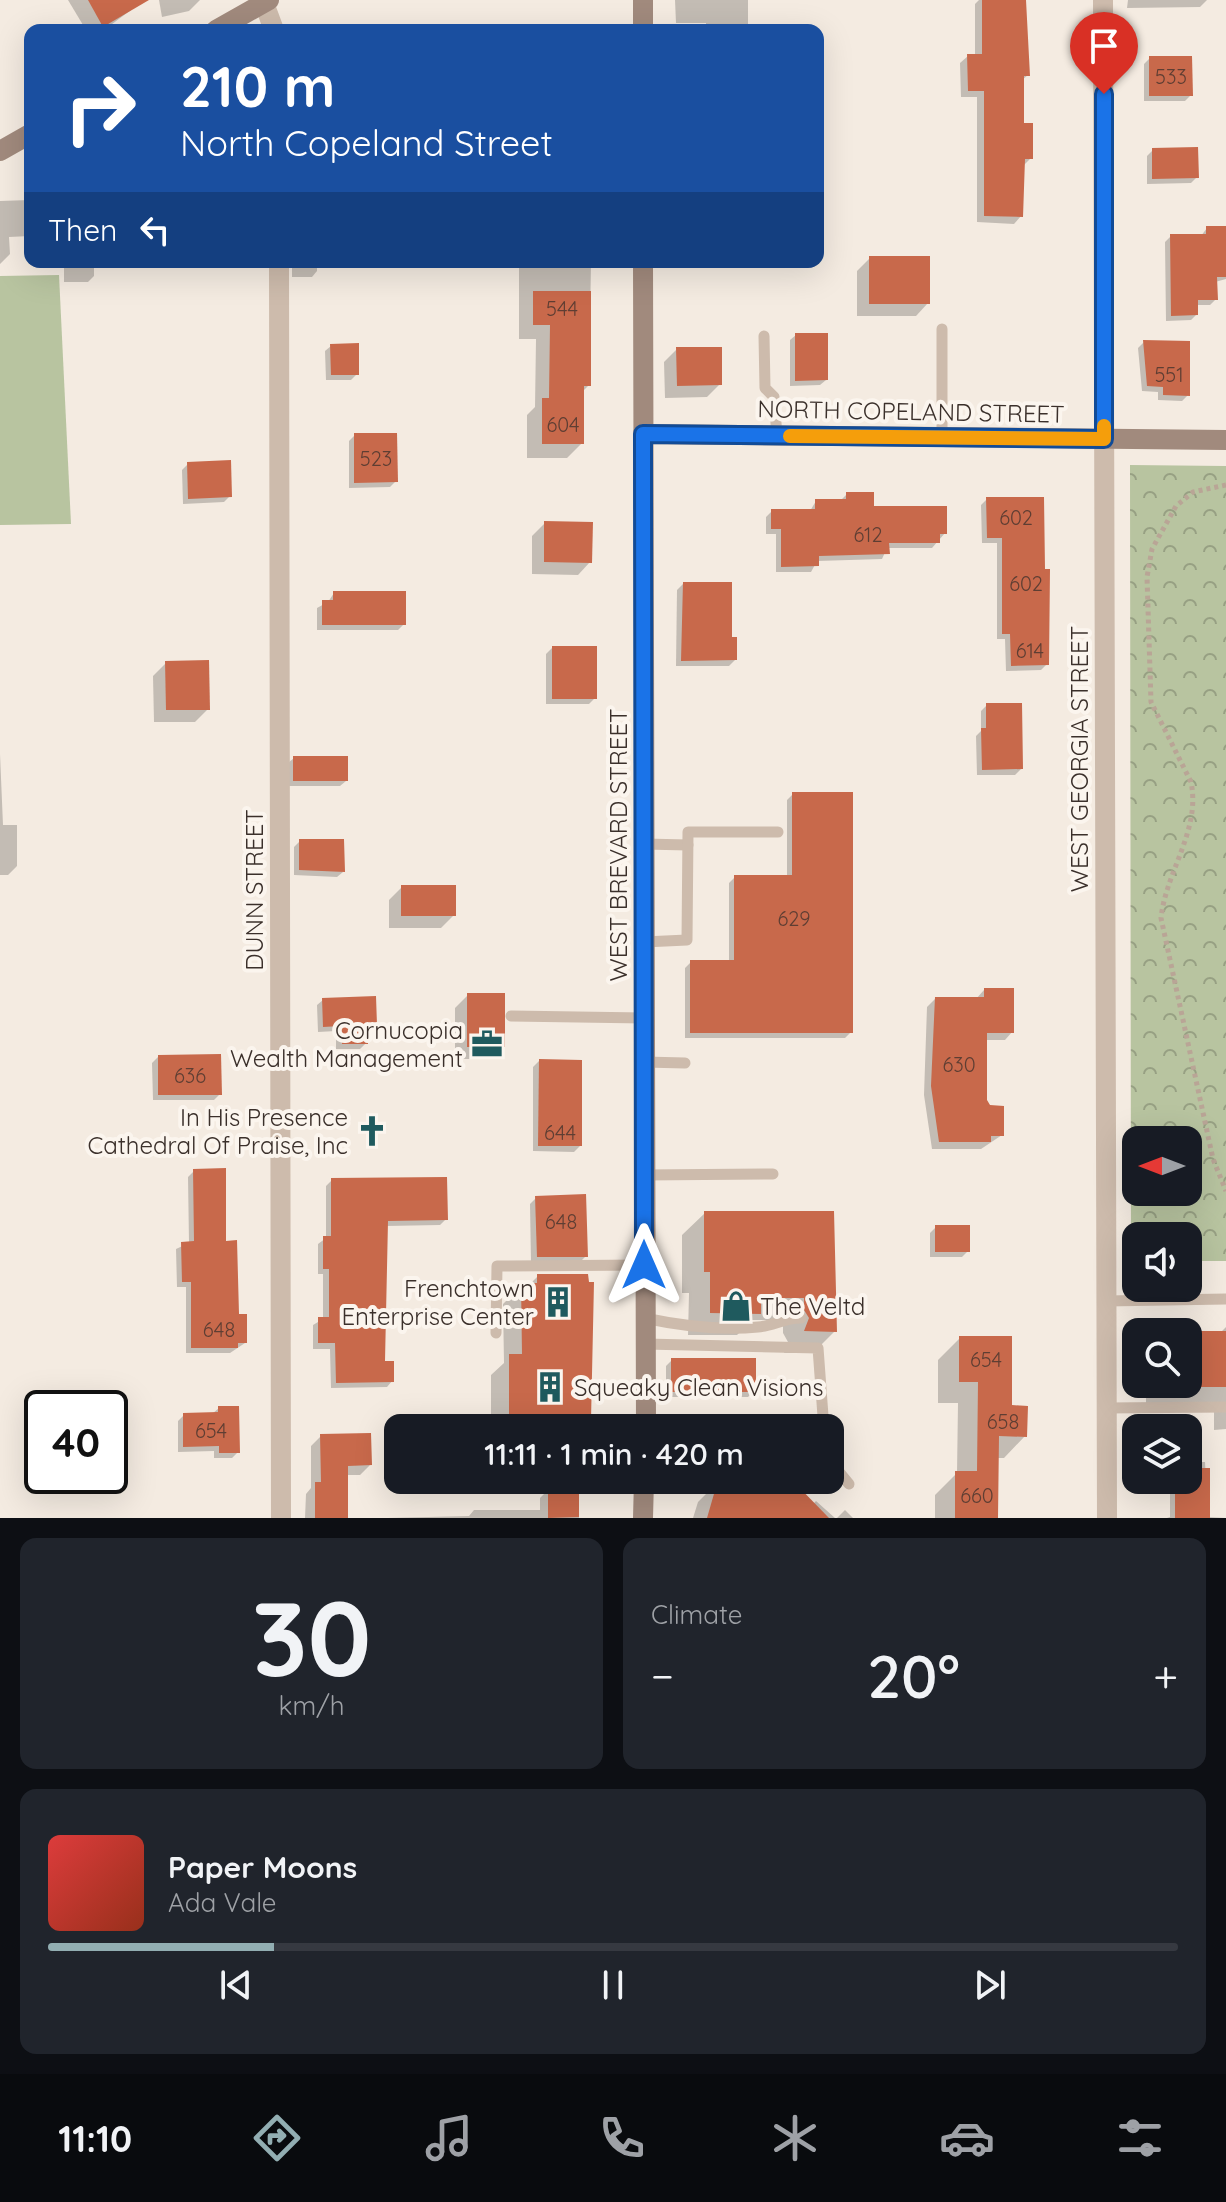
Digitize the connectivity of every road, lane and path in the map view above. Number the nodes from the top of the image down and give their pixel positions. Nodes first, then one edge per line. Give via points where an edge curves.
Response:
1 (643, 0) edge
2 (1103, 0) edge
3 (266, 2) edge
4 (227, 24) edge
5 (272, 24) edge
6 (643, 24) edge
7 (24, 137) edge
8 (0, 151) edge
9 (279, 268) edge
10 (643, 268) edge
11 (942, 329) dead end
12 (764, 336) dead end
13 (643, 434) junction
14 (777, 436) junction
15 (942, 437) junction
16 (1104, 439) junction
17 (1226, 440) edge
18 (1226, 485) edge
19 (778, 832) dead end
20 (644, 844) junction
21 (688, 845) junction
22 (644, 942) junction
23 (511, 1016) dead end
24 (644, 1018) junction
25 (644, 1062) junction
26 (685, 1063) dead end
27 (773, 1174) dead end
28 (644, 1175) junction
29 (1226, 1191) edge
30 (644, 1265) junction
31 (1226, 1299) edge
32 (1106, 1301) junction
33 (644, 1318) junction
34 (801, 1318) dead end
35 (496, 1333) dead end
36 (645, 1344) junction
37 (1226, 1407) edge
38 (1106, 1408) junction
39 (646, 1414) edge
40 (823, 1414) edge
41 (844, 1478) edge
42 (849, 1484) dead end
43 (644, 1494) edge
44 (281, 1518) edge
45 (643, 1518) edge
46 (1107, 1518) edge

1 - 6 street
2 - 16 street, WEST GEORGIA STREET
3 - 4 street
3 - 5 street
7 - 8 street
9 - 44 street, DUNN STREET
10 - 13 street, WEST BREVARD STREET
11 - 15 lane
12 - 14 lane via 765,388 774,397
13 - 14 street, NORTH COPELAND STREET
13 - 20 street, WEST BREVARD STREET
14 - 15 street, NORTH COPELAND STREET
15 - 16 street, NORTH COPELAND STREET
16 - 17 street, NORTH COPELAND STREET
16 - 32 street, WEST GEORGIA STREET
18 - 29 path via 1193,492 1176,506 1152,549 1147,577 1151,702 1194,795 1191,825 1164,894 1161,918 1213,1159
19 - 21 lane via 688,832
20 - 21 lane
20 - 22 street, WEST BREVARD STREET
21 - 22 lane via 687,940
22 - 24 street, WEST BREVARD STREET
23 - 24 lane
24 - 25 street, WEST BREVARD STREET
25 - 26 lane
25 - 28 street, WEST BREVARD STREET
27 - 28 lane
28 - 30 street, WEST BREVARD STREET
30 - 33 street, WEST BREVARD STREET
30 - 35 lane via 497,1266
31 - 32 lane
32 - 38 street, WEST GEORGIA STREET
33 - 34 lane via 703,1328 762,1327
33 - 36 street, WEST BREVARD STREET
36 - 39 street, WEST BREVARD STREET
36 - 40 lane via 818,1348
37 - 38 lane
38 - 46 street, WEST GEORGIA STREET
41 - 42 lane
43 - 45 street

